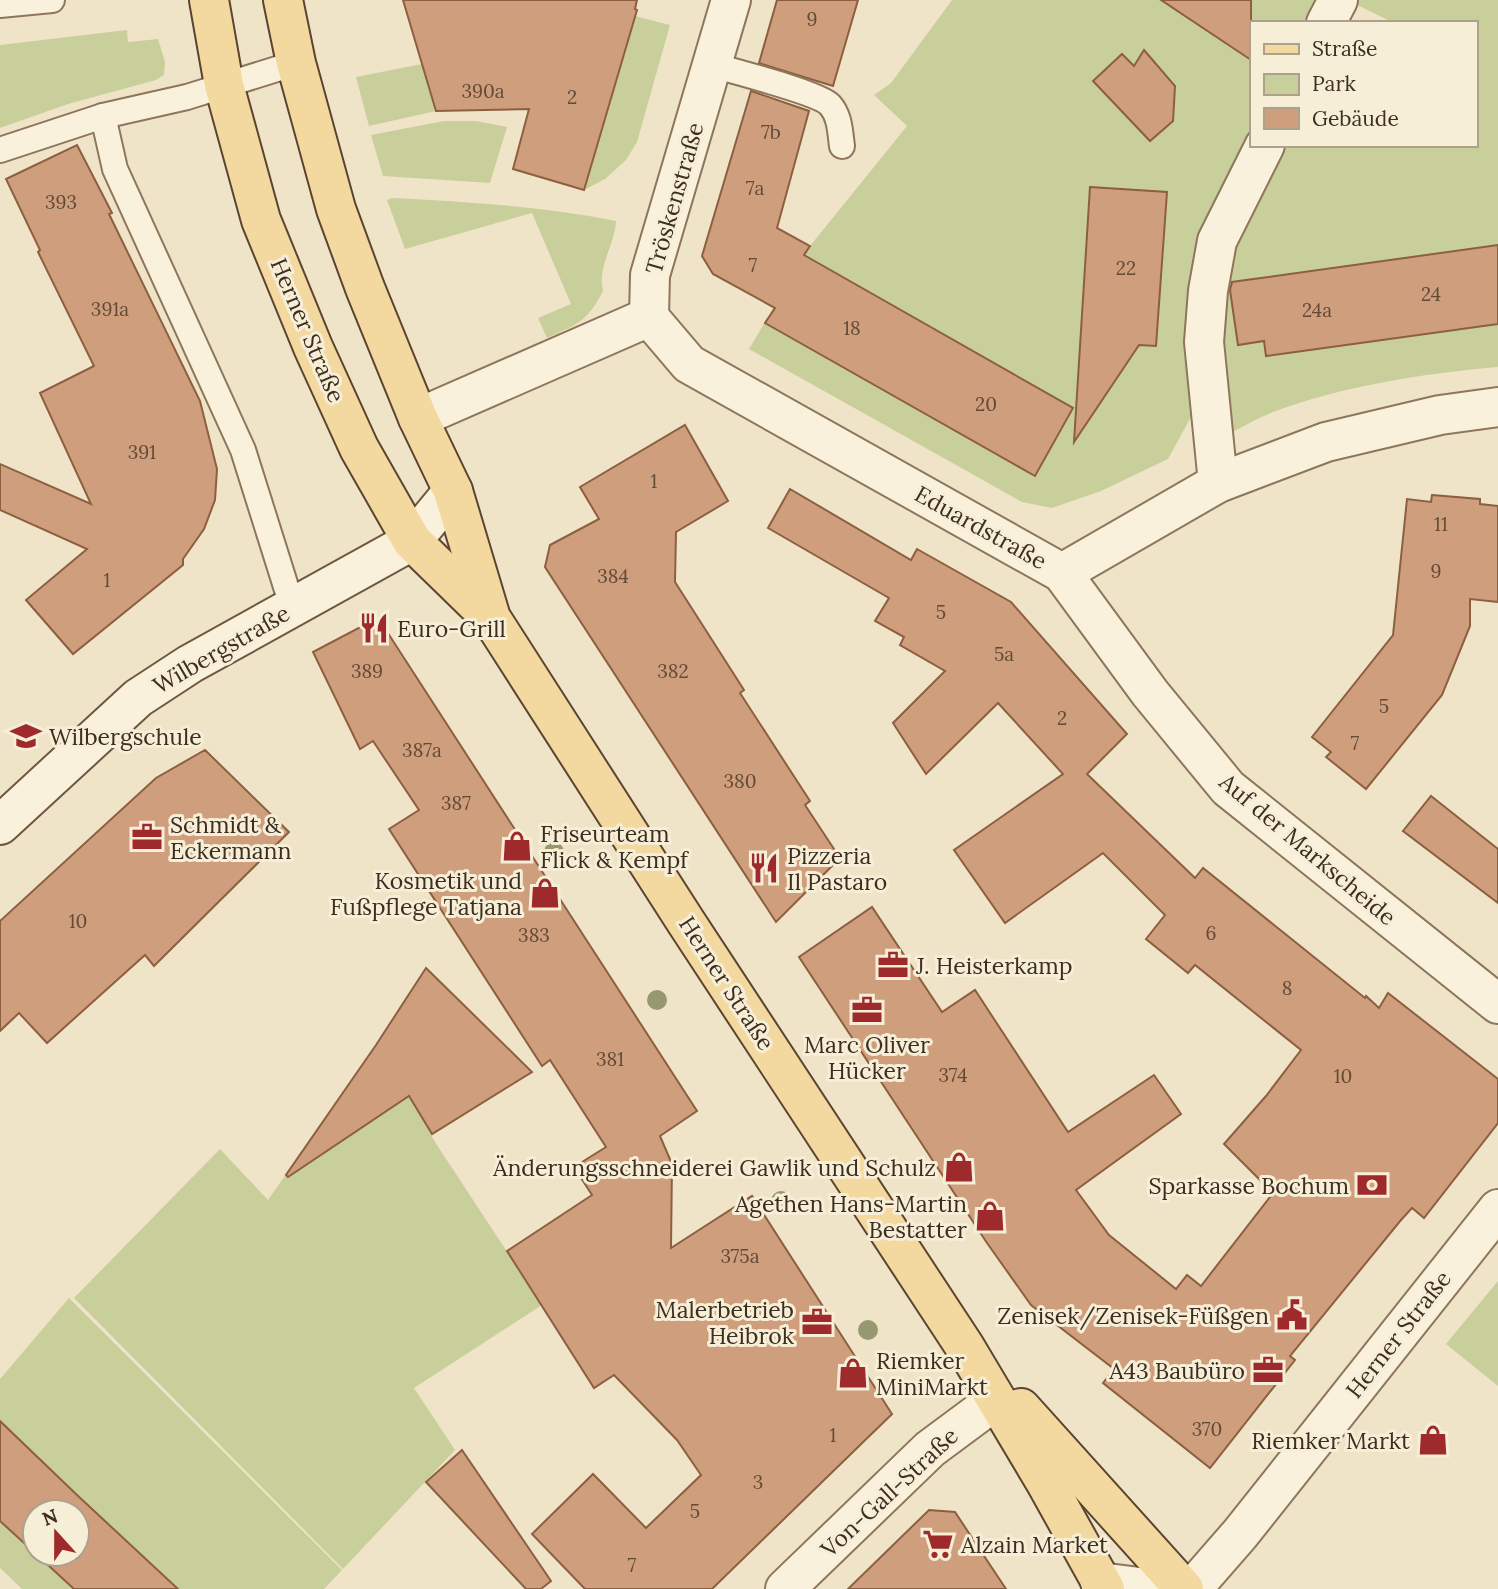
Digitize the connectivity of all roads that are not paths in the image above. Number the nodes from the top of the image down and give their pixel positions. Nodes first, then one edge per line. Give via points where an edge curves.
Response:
1 (51, 0) edge
2 (209, 0) edge
3 (283, 0) edge
4 (731, 0) edge
5 (1338, 0) edge
6 (0, 5) edge
7 (1327, 21) edge
8 (296, 64) junction
9 (712, 65) junction
10 (224, 86) junction
11 (103, 116) junction
12 (842, 146) dead end
13 (1264, 147) edge
14 (0, 150) edge
15 (649, 317) junction
16 (1498, 407) edge
17 (418, 418) junction
18 (1218, 483) junction
19 (453, 491) junction
20 (412, 541) junction
21 (1062, 573) junction
22 (293, 608) junction
23 (492, 618) junction
24 (0, 825) edge
25 (1498, 1004) edge
26 (1498, 1209) edge
27 (965, 1347) junction
28 (996, 1400) junction
29 (1102, 1586) edge
30 (785, 1589) edge
31 (1155, 1589) edge
32 (1184, 1589) edge
33 (1192, 1589) edge

1 - 6 lane
2 - 10 main road, Herner Straße
3 - 8 main road, Herner Straße
4 - 9 street, Tröskenstraße
5 - 7 street
8 - 10 lane
8 - 17 main road, Herner Straße via 336,209
9 - 12 lane via 828,103 837,116
9 - 15 street, Tröskenstraße via 650,275
10 - 11 lane
10 - 20 main road, Herner Straße via 261,220 307,334 359,448
11 - 14 lane
11 - 22 lane via 115,169 243,450
13 - 18 street via 1217,241 1208,291 1204,342
15 - 17 street
15 - 21 street, Eduardstraße via 689,364
16 - 18 street, Eduardstraße via 1440,415 1326,442
17 - 19 main road, Herner Straße
18 - 21 street, Eduardstraße
19 - 20 street, Wilbergstraße
19 - 23 main road, Herner Straße
20 - 22 street, Wilbergstraße
20 - 23 main road, Herner Straße
21 - 25 street, Auf der Markscheide via 1227,788
22 - 24 street, Wilbergstraße via 138,698
23 - 27 main road, Herner Straße
26 - 33 street, Herner Straße
27 - 28 main road, Herner Straße
27 - 32 main road, Herner Straße
28 - 29 main road, Herner Straße
28 - 30 street, Von-Gall-Straße via 930,1449
29 - 31 street

